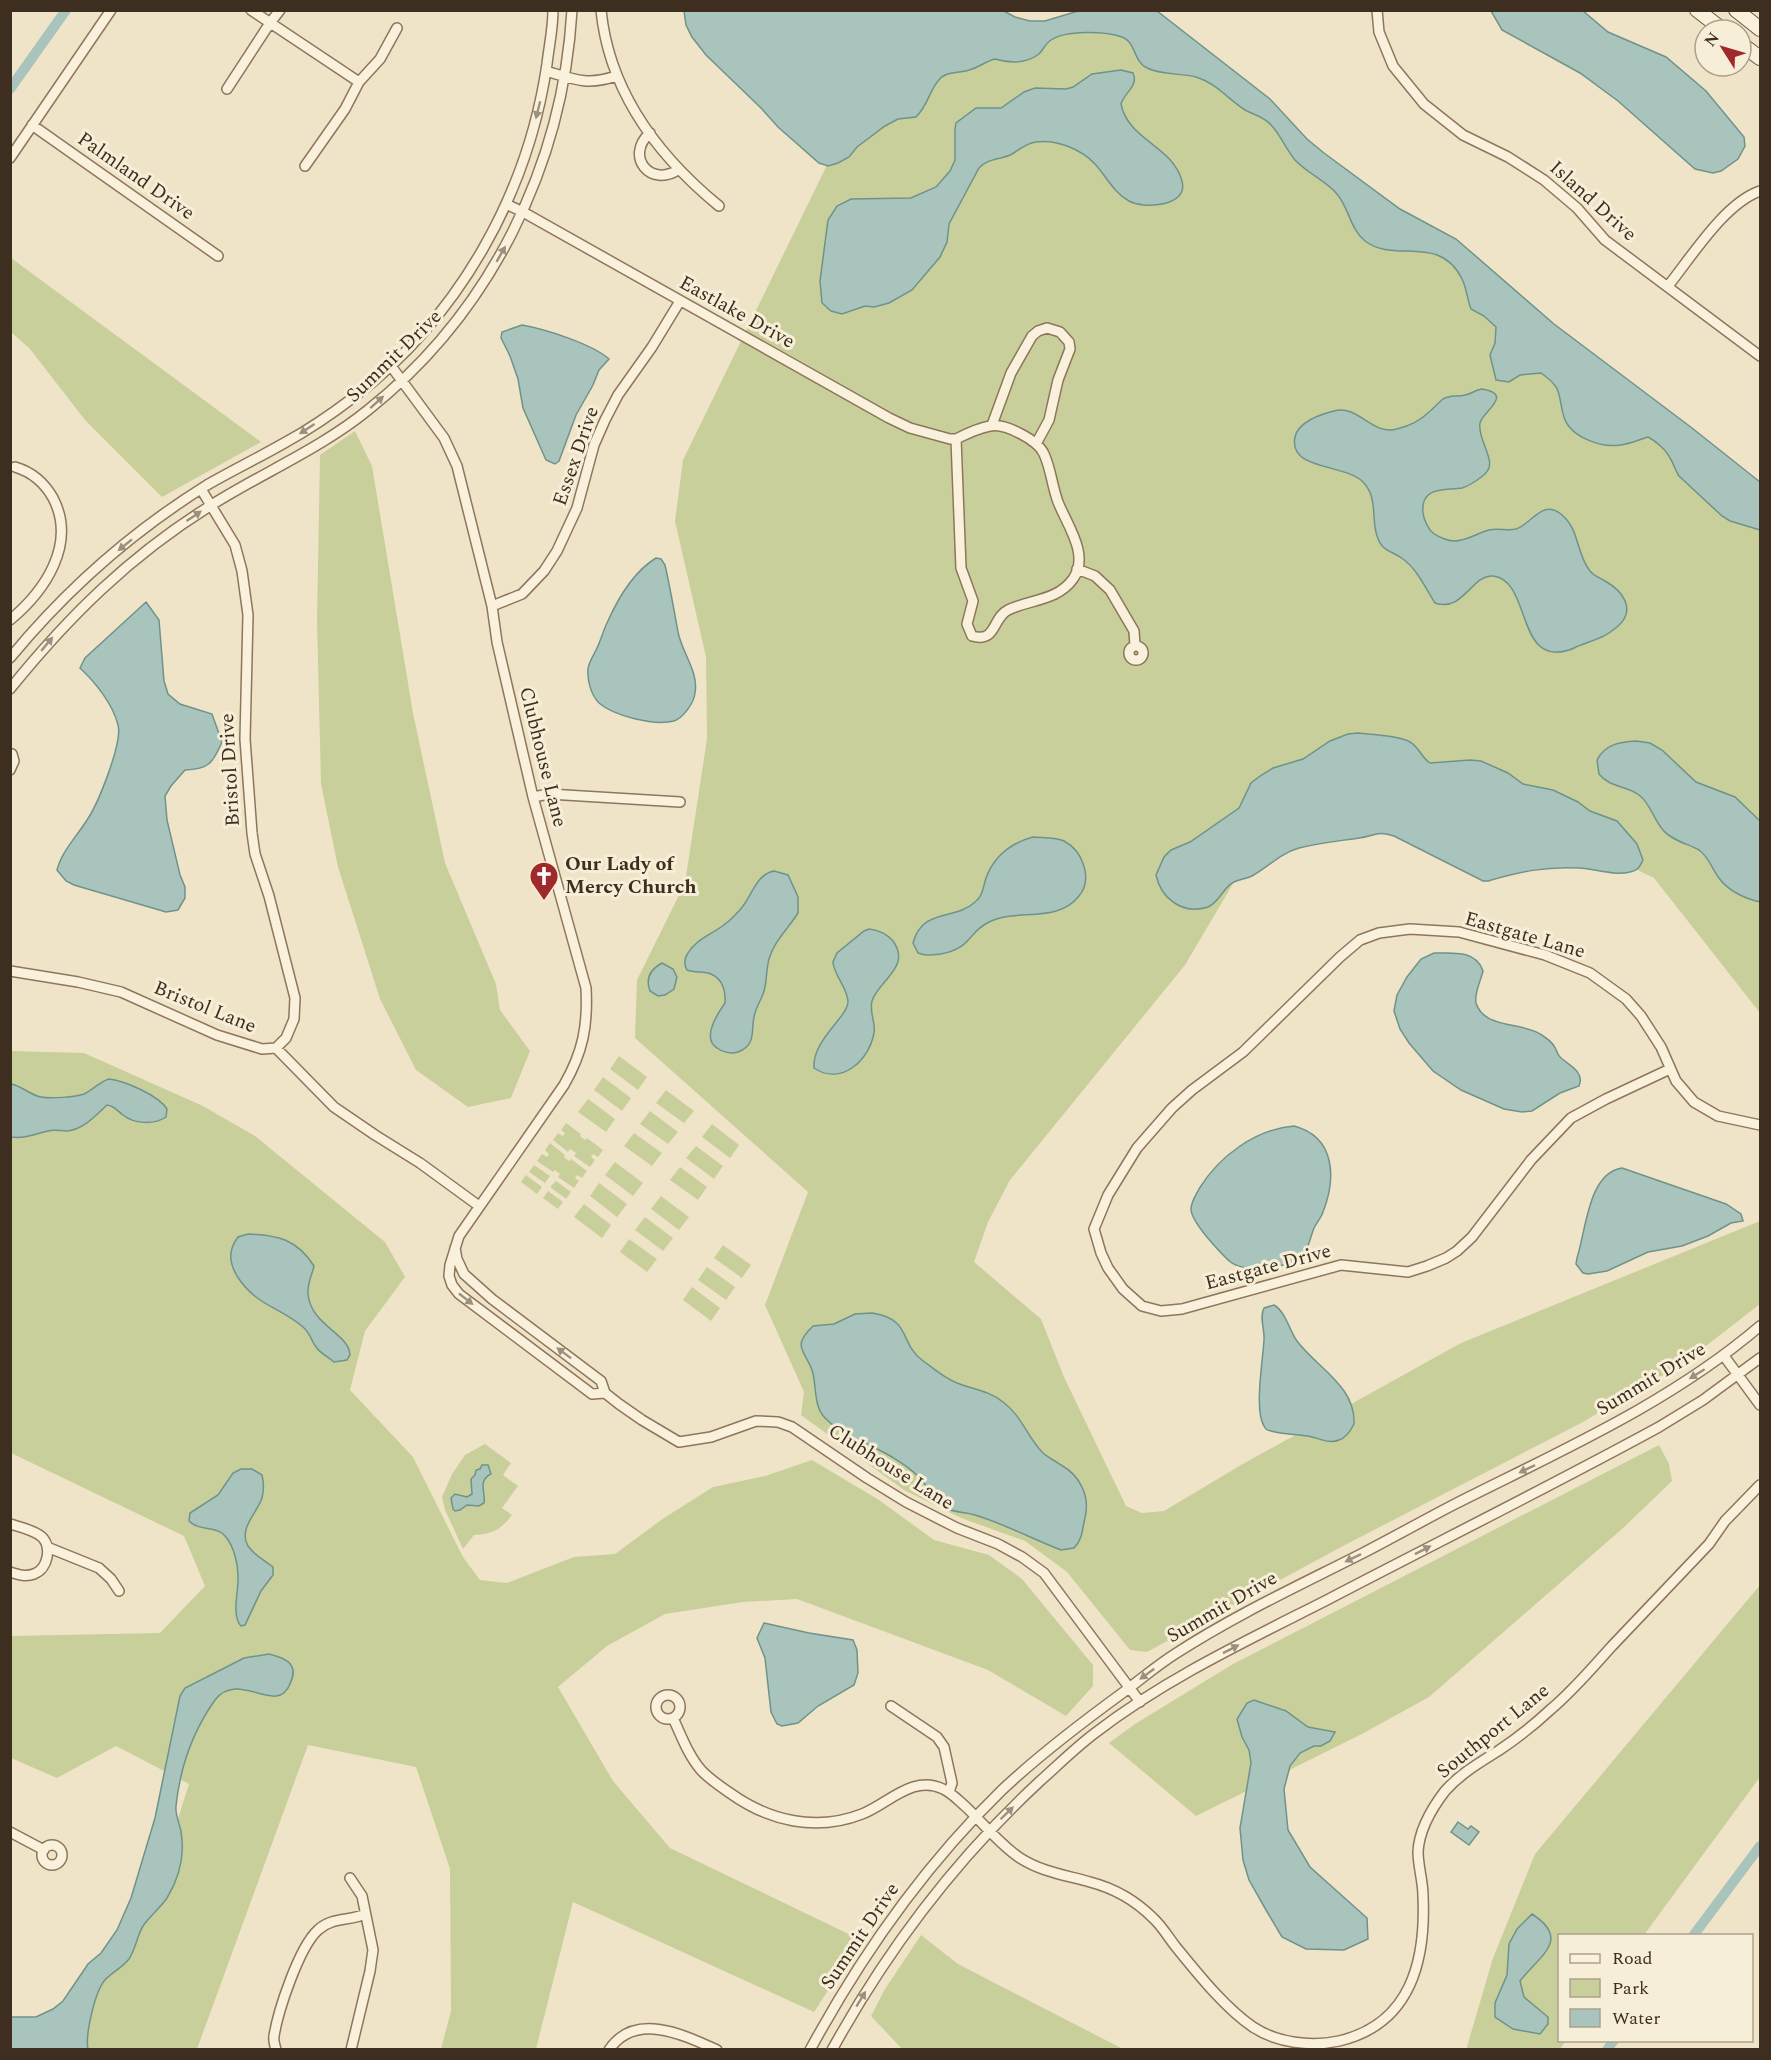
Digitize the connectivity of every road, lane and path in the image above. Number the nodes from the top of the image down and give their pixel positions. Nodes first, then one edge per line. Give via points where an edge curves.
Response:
1 (111, 10) edge
2 (251, 10) edge
3 (280, 10) edge
4 (553, 10) edge
5 (572, 10) edge
6 (601, 10) edge
7 (1377, 10) edge
8 (1736, 10) edge
9 (270, 23) junction
10 (397, 28) dead end
11 (1761, 29) edge
12 (546, 71) junction
13 (615, 76) junction
14 (564, 77) junction
15 (359, 82) junction
16 (227, 89) dead end
17 (32, 125) junction
18 (650, 133) junction
19 (10, 158) edge
20 (305, 166) dead end
21 (679, 169) junction
22 (1761, 191) edge
23 (506, 204) junction
24 (719, 206) dead end
25 (523, 212) junction
26 (219, 256) dead end
27 (1668, 286) junction
28 (680, 301) junction
29 (1761, 356) edge
30 (391, 366) junction
31 (402, 380) junction
32 (992, 425) junction
33 (956, 439) junction
34 (1036, 444) junction
35 (15, 466) dead end
36 (201, 489) junction
37 (211, 505) junction
38 (1077, 569) junction
39 (492, 606) junction
40 (10, 620) edge
41 (1135, 646) dead end
42 (10, 658) edge
43 (10, 689) edge
44 (12, 754) edge
45 (10, 770) edge
46 (532, 797) junction
47 (680, 802) dead end
48 (10, 971) edge
49 (276, 1048) junction
50 (1670, 1069) junction
51 (1172, 1108) joint
52 (1761, 1125) edge
53 (479, 1206) junction
54 (455, 1248) junction
55 (1761, 1326) edge
56 (1724, 1356) junction
57 (1761, 1358) edge
58 (1739, 1376) junction
59 (605, 1393) junction
60 (1761, 1405) edge
61 (1761, 1485) edge
62 (10, 1524) edge
63 (47, 1547) junction
64 (10, 1572) edge
65 (119, 1591) dead end
66 (1129, 1687) junction
67 (1140, 1702) junction
68 (891, 1706) dead end
69 (673, 1718) dead end
70 (949, 1792) junction
71 (976, 1817) junction
72 (989, 1830) junction
73 (10, 1832) edge
74 (44, 1850) dead end
75 (350, 1878) dead end
76 (365, 1914) junction
77 (276, 2049) edge
78 (351, 2049) edge
79 (609, 2049) edge
80 (717, 2049) edge
81 (810, 2049) edge
82 (832, 2049) edge

1 - 17 street
2 - 9 street
3 - 9 street
4 - 12 street, Summit Drive
5 - 14 street, Summit Drive
6 - 13 street
7 - 27 street, Island Drive via 1379,32 1393,66 1424,104 1464,135 1544,180 1577,208 1605,240
8 - 11 main road
9 - 15 street
9 - 16 street
10 - 15 street via 380,58
12 - 14 street
12 -> 23 street, Summit Drive via 539,111
13 - 14 street via 587,82
13 - 18 street
14 - 25 street, Summit Drive via 551,137
15 - 20 street
17 - 19 street
17 - 26 street, Palmland Drive
18 - 21 street
18 - 21 street via 639,151 642,165 660,176
21 - 24 street
22 - 27 street via 1749,195 1725,215
23 - 25 street, Eastlake Drive
23 - 30 street, Summit Drive via 452,295
25 - 28 street, Eastlake Drive
31 -> 25 street, Summit Drive via 459,318 495,265
27 - 29 street, Island Drive
28 - 33 street, Eastlake Drive via 889,418
28 - 39 street, Essex Drive via 605,420 577,508 557,551 522,594
30 - 31 street, Clubhouse Lane
30 -> 36 street, Summit Drive via 325,418
37 -> 31 street, Summit Drive via 330,437 368,411
31 - 39 street, Clubhouse Lane via 452,451
32 - 33 street
32 - 34 street via 1010,429
32 - 34 street via 1011,373 1032,336 1047,328 1060,332 1070,349 1049,420
33 - 38 street via 961,568 973,601 967,624 972,636 979,638 991,633 1008,610 1061,591 1075,577
34 - 38 street via 1044,454 1058,503 1074,537 1079,556
35 - 40 street via 41,481 51,494 62,538 59,554 37,593
36 - 37 street, Bristol Drive
36 -> 42 street, Summit Drive via 89,575
43 -> 37 street, Summit Drive via 50,640 98,592 149,548
37 - 49 street, Bristol Drive via 235,545 247,597 244,692 252,833 295,1005 292,1025
38 - 41 street via 1095,576 1110,590 1134,631
39 - 46 street, Clubhouse Lane via 496,642
44 - 45 street
46 - 47 street via 549,794
46 - 53 street, Clubhouse Lane via 584,975 586,1030 577,1063 564,1085
48 - 49 street, Bristol Lane via 121,992 218,1035 262,1049
49 - 53 street, Bristol Lane via 334,1107
50 - 51 street, Eastgate Lane via 1641,1016 1626,999 1590,973 1545,955 1459,932 1410,929 1360,939 1243,1052
50 - 51 street, Eastgate Drive via 1571,1118 1531,1160 1472,1237 1446,1258 1408,1272 1341,1265 1182,1310 1161,1311 1142,1306 1118,1282 1101,1253 1094,1229 1122,1169
50 - 52 street via 1684,1092 1706,1110
53 - 54 street, Clubhouse Lane
59 -> 54 street, Clubhouse Lane via 601,1382 464,1274
54 -> 59 street, Clubhouse Lane via 449,1276 459,1294 592,1394
55 - 56 street, Summit Drive
56 - 58 street
56 -> 66 street, Summit Drive via 1607,1427 1272,1598 1174,1654
57 - 58 street, Summit Drive
58 - 60 street
67 -> 58 street, Summit Drive via 1209,1660 1659,1427
59 - 66 street, Clubhouse Lane via 679,1442 711,1437 756,1421 792,1427 906,1502 998,1544 1044,1573
61 - 72 street, Southport Lane via 1565,1696 1527,1730 1458,1778 1436,1803 1418,1849 1423,1925 1414,1976 1394,2010 1355,2035 1308,2044 1284,2040 1255,2028 1212,1988 1158,1922 1138,1905 1109,1888 1037,1867
62 - 63 street via 40,1535
63 - 64 street via 41,1570 22,1576
63 - 65 street via 99,1568
66 - 67 street, Clubhouse Lane
66 - 71 street, Summit Drive via 1055,1743
72 -> 67 street, Summit Drive via 1094,1734
68 - 70 street via 937,1737 944,1747 952,1783
69 - 70 street via 695,1763 710,1779 744,1803 783,1820 818,1824 852,1818 921,1785
70 - 71 street, Southport Lane
71 - 72 street, Southport Lane
71 - 81 street, Summit Drive via 922,1878 875,1941
82 -> 72 street, Summit Drive via 907,1928
73 - 74 street
75 - 76 street via 359,1890
76 - 77 street via 318,1929 288,1984 273,2039
76 - 78 street via 373,1950
79 - 80 street via 630,2031 659,2028

